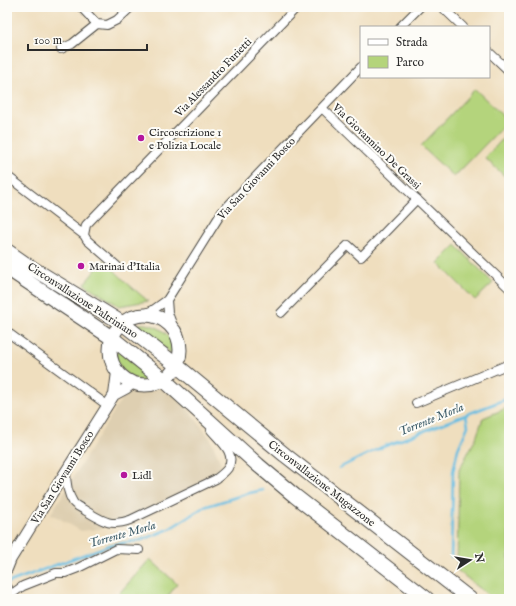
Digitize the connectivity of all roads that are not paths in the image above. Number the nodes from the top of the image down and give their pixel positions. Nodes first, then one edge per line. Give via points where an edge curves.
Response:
1 (81, 7) edge
2 (131, 7) edge
3 (297, 7) edge
4 (420, 7) edge
5 (442, 7) edge
6 (97, 24) junction
7 (401, 26) edge
8 (462, 26) edge
9 (61, 49) dead end
10 (490, 53) edge
11 (360, 68) edge
12 (509, 71) edge
13 (322, 108) junction
14 (7, 176) edge
15 (417, 199) junction
16 (84, 235) junction
17 (7, 251) edge
18 (117, 266) dead end
19 (7, 268) edge
20 (509, 288) edge
21 (167, 300) junction
22 (281, 313) dead end
23 (144, 314) junction
24 (122, 323) junction
25 (174, 329) junction
26 (7, 332) edge
27 (112, 338) junction
28 (509, 364) edge
29 (176, 365) junction
30 (118, 372) junction
31 (164, 380) junction
32 (133, 383) junction
33 (114, 395) junction
34 (190, 402) junction
35 (416, 403) dead end
36 (107, 405) junction
37 (66, 471) junction
38 (139, 550) dead end
39 (9, 561) edge
40 (7, 569) edge
41 (8, 594) edge
42 (427, 599) edge
43 (470, 599) edge

1 - 6 street
2 - 6 street via 107,25
3 - 16 street, Via Alessandro Furietti via 86,225
4 - 7 street
5 - 8 street
6 - 9 street via 72,44
10 - 12 street
11 - 13 street, Via San Giovanni Bosco
13 - 15 street, Via Giovannino De Grassi
13 - 21 street, Via San Giovanni Bosco via 222,212
14 - 16 street
15 - 20 street, Via Giovannino De Grassi
15 - 22 street, Via Giovannino De Grassi via 361,257 348,245
16 - 18 street
17 - 24 highway, Circonvallazione Paltriniano
19 - 27 highway, Circonvallazione Paltriniano
21 - 23 street, Via San Giovanni Bosco
21 - 25 street via 168,313
23 - 24 main road, Via San Giovanni Bosco via 133,316
23 - 25 main road via 161,318
24 - 27 main road
24 - 29 highway, Circonvallazione Paltriniano
25 - 29 main road via 180,347 180,358
26 - 36 street
27 - 30 main road via 111,357
27 - 31 highway, Circonvallazione Paltriniano
28 - 35 street
29 - 31 main road
29 - 43 highway, Circonvallazione Mugazzone via 285,455
30 - 32 main road
30 - 33 street, Via San Giovanni Bosco
31 - 32 main road via 141,385
31 - 34 highway
32 - 33 street, Via San Giovanni Bosco
33 - 36 street, Via San Giovanni Bosco
34 - 37 street via 228,450 228,469 216,479 119,524 100,520 73,503 67,485
34 - 42 highway via 295,496
36 - 37 street, Via San Giovanni Bosco
37 - 39 street, Via San Giovanni Bosco
38 - 41 street via 116,549 78,568 66,573 56,573
39 - 40 street, Via San Giovanni Bosco

